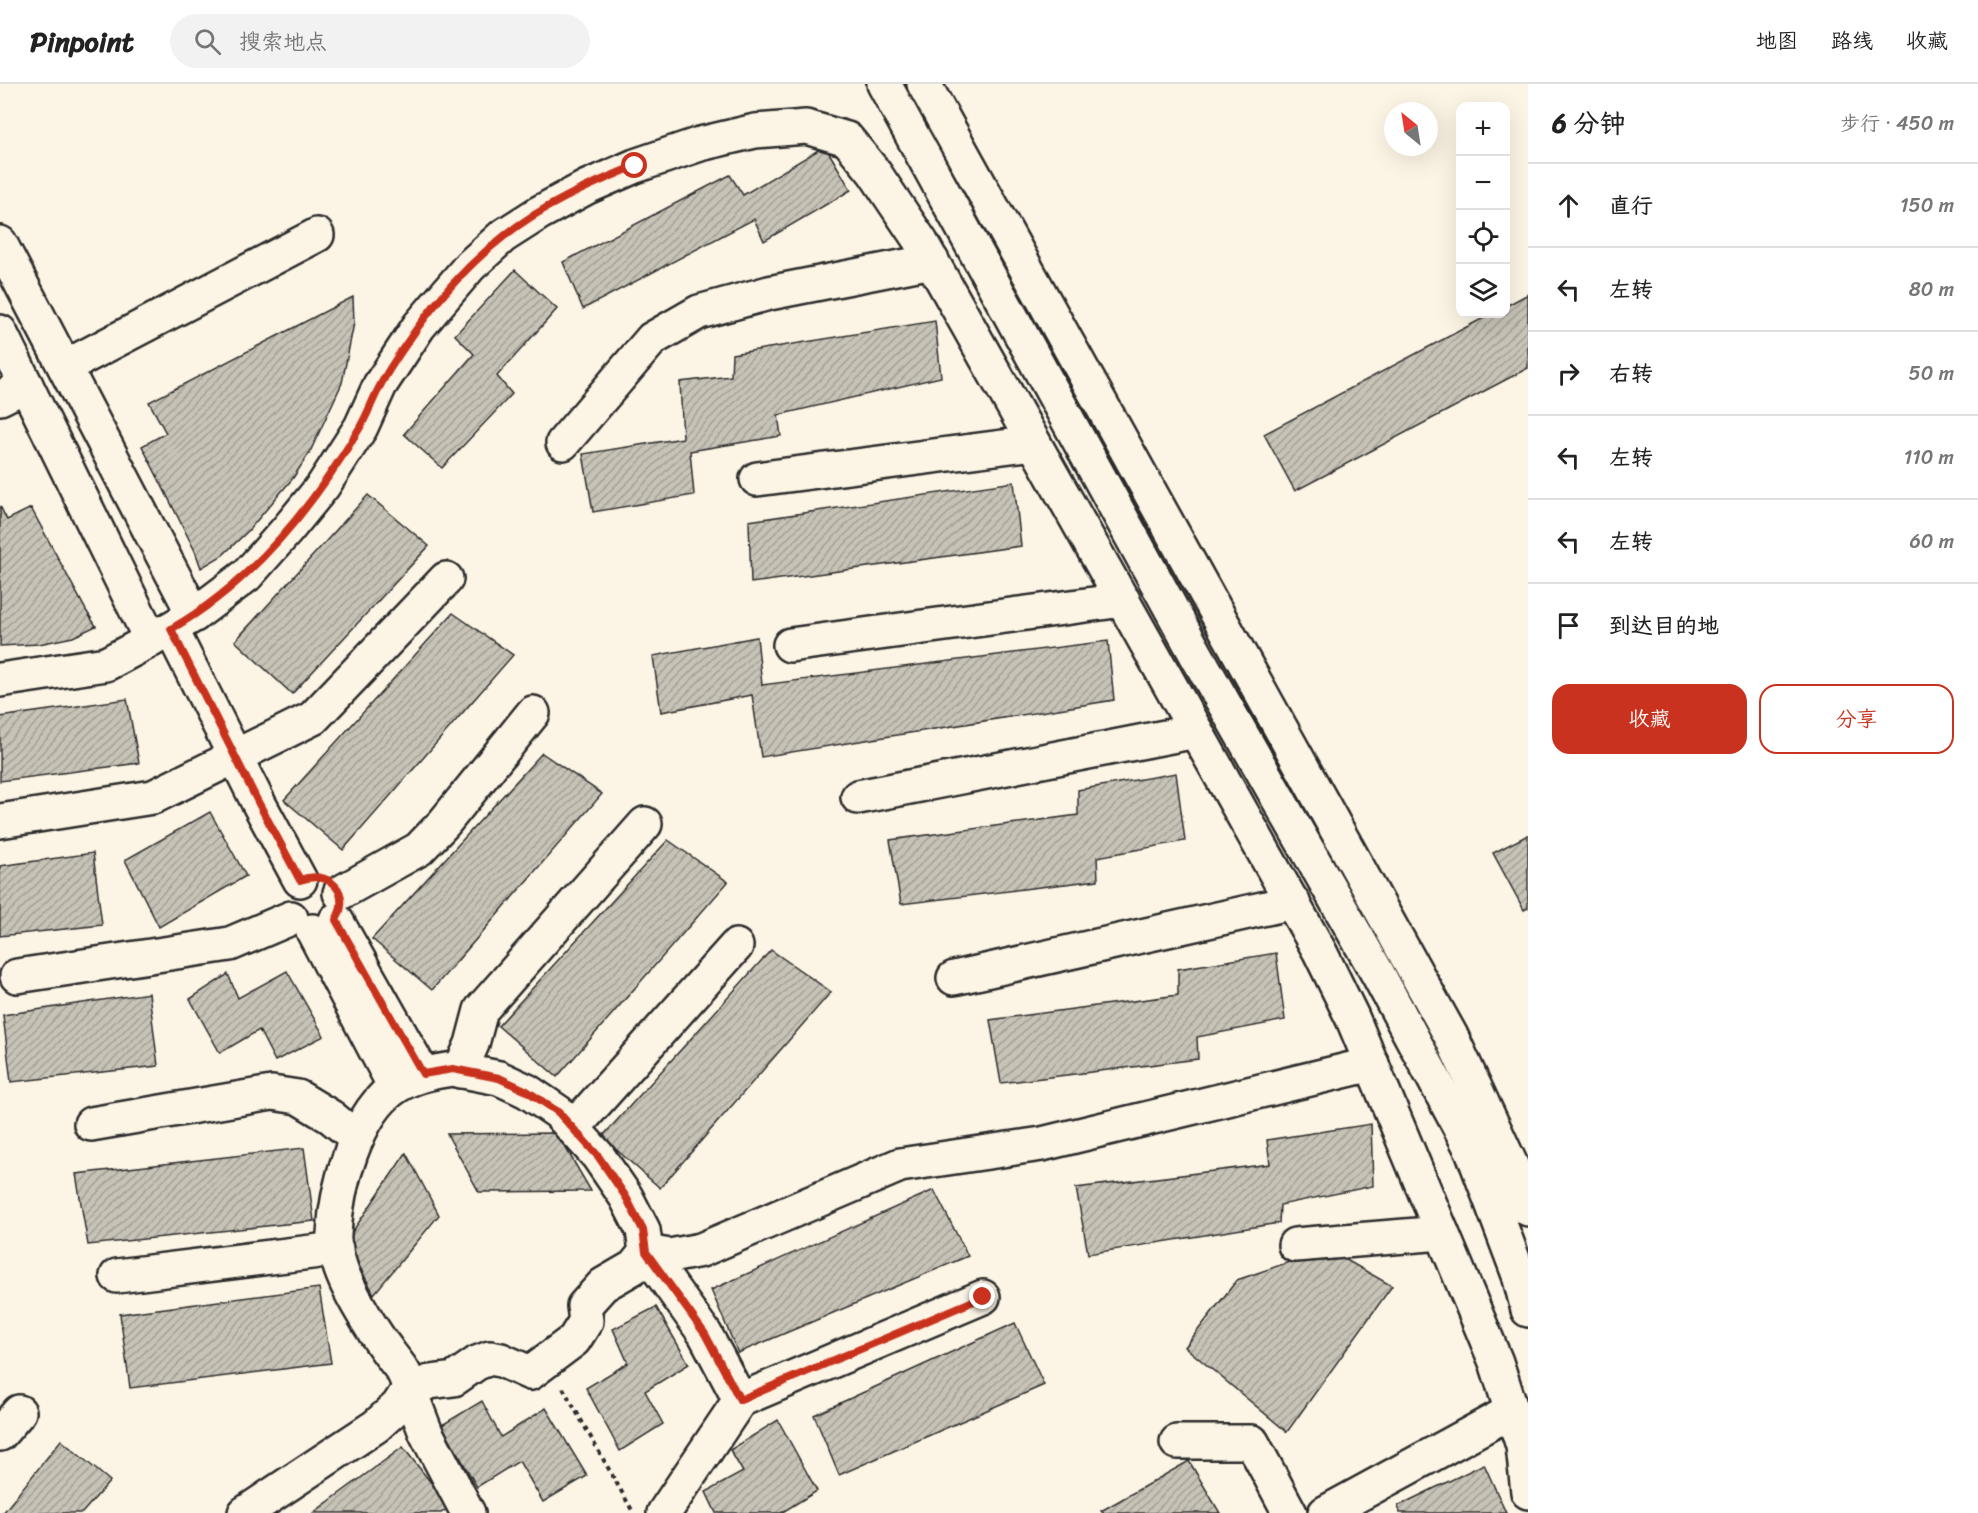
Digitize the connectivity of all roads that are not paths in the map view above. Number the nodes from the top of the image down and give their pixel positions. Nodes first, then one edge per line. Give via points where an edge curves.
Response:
1 (884, 84) edge
2 (924, 84) edge
3 (318, 235) dead end
4 (0, 243) edge
5 (932, 261) junction
6 (0, 332) edge
7 (65, 367) junction
8 (13, 392) edge
9 (1034, 442) junction
10 (563, 443) dead end
11 (757, 479) dead end
12 (446, 579) dead end
13 (1123, 600) junction
14 (172, 628) junction
15 (790, 645) dead end
16 (0, 680) edge
17 (533, 713) dead end
18 (1196, 731) junction
19 (236, 758) junction
20 (858, 797) dead end
21 (0, 821) edge
22 (645, 824) dead end
23 (1293, 902) junction
24 (320, 916) junction
25 (736, 946) dead end
26 (17, 976) dead end
27 (954, 978) dead end
28 (1372, 1064) junction
29 (460, 1071) junction
30 (409, 1081) junction
31 (90, 1124) dead end
32 (573, 1128) junction
33 (357, 1138) junction
34 (1528, 1209) edge
35 (1442, 1233) junction
36 (1295, 1245) dead end
37 (336, 1249) junction
38 (646, 1252) junction
39 (117, 1276) dead end
40 (983, 1297) dead end
41 (1528, 1310) edge
42 (409, 1389) junction
43 (740, 1400) junction
44 (1512, 1412) junction
45 (1177, 1442) dead end
46 (1528, 1492) edge
47 (245, 1513) edge
48 (468, 1513) edge
49 (664, 1513) edge
50 (1290, 1513) edge
51 (1325, 1513) edge

1 - 41 street via 1472,1150 1519,1275
2 - 34 street via 1451,1036
3 - 7 street
4 - 7 street
5 - 9 street
5 - 10 street via 769,292 699,312 652,339
5 - 14 street via 874,172 847,139 806,127 755,131 700,144 586,187 504,236 470,266 419,326 323,486 247,575
6 - 8 street
7 - 14 street
8 - 14 street
9 - 11 street
9 - 13 street
12 - 19 street via 313,718
13 - 15 street
13 - 18 street
14 - 16 street via 106,664
14 - 19 street
17 - 24 street via 419,849
18 - 20 street
18 - 23 street
19 - 21 street via 153,796
19 - 24 street via 300,880 293,885 287,902
22 - 29 street via 481,1010
23 - 27 street
23 - 28 street
24 - 26 street via 230,944
24 - 30 street
25 - 32 street
28 - 35 street
28 - 38 street via 1042,1144 900,1165 700,1251 670,1256
29 - 30 street via 453,1069
29 - 32 street via 499,1078 527,1091 558,1112
30 - 33 street via 373,1109
31 - 33 street via 272,1093 298,1097
32 - 38 street via 626,1197 643,1230
33 - 37 street via 339,1197
35 - 36 street
35 - 44 street via 1496,1362
37 - 39 street
37 - 42 street via 340,1267 359,1305 407,1376
38 - 42 street via 634,1267 603,1285 585,1306 586,1321 574,1340 530,1373 490,1358 454,1379
38 - 43 street via 705,1334
40 - 43 street
42 - 47 street via 398,1406 376,1426
42 - 48 street via 426,1433
43 - 49 street
44 - 46 street via 1523,1446
44 - 51 street
45 - 50 street via 1251,1442

